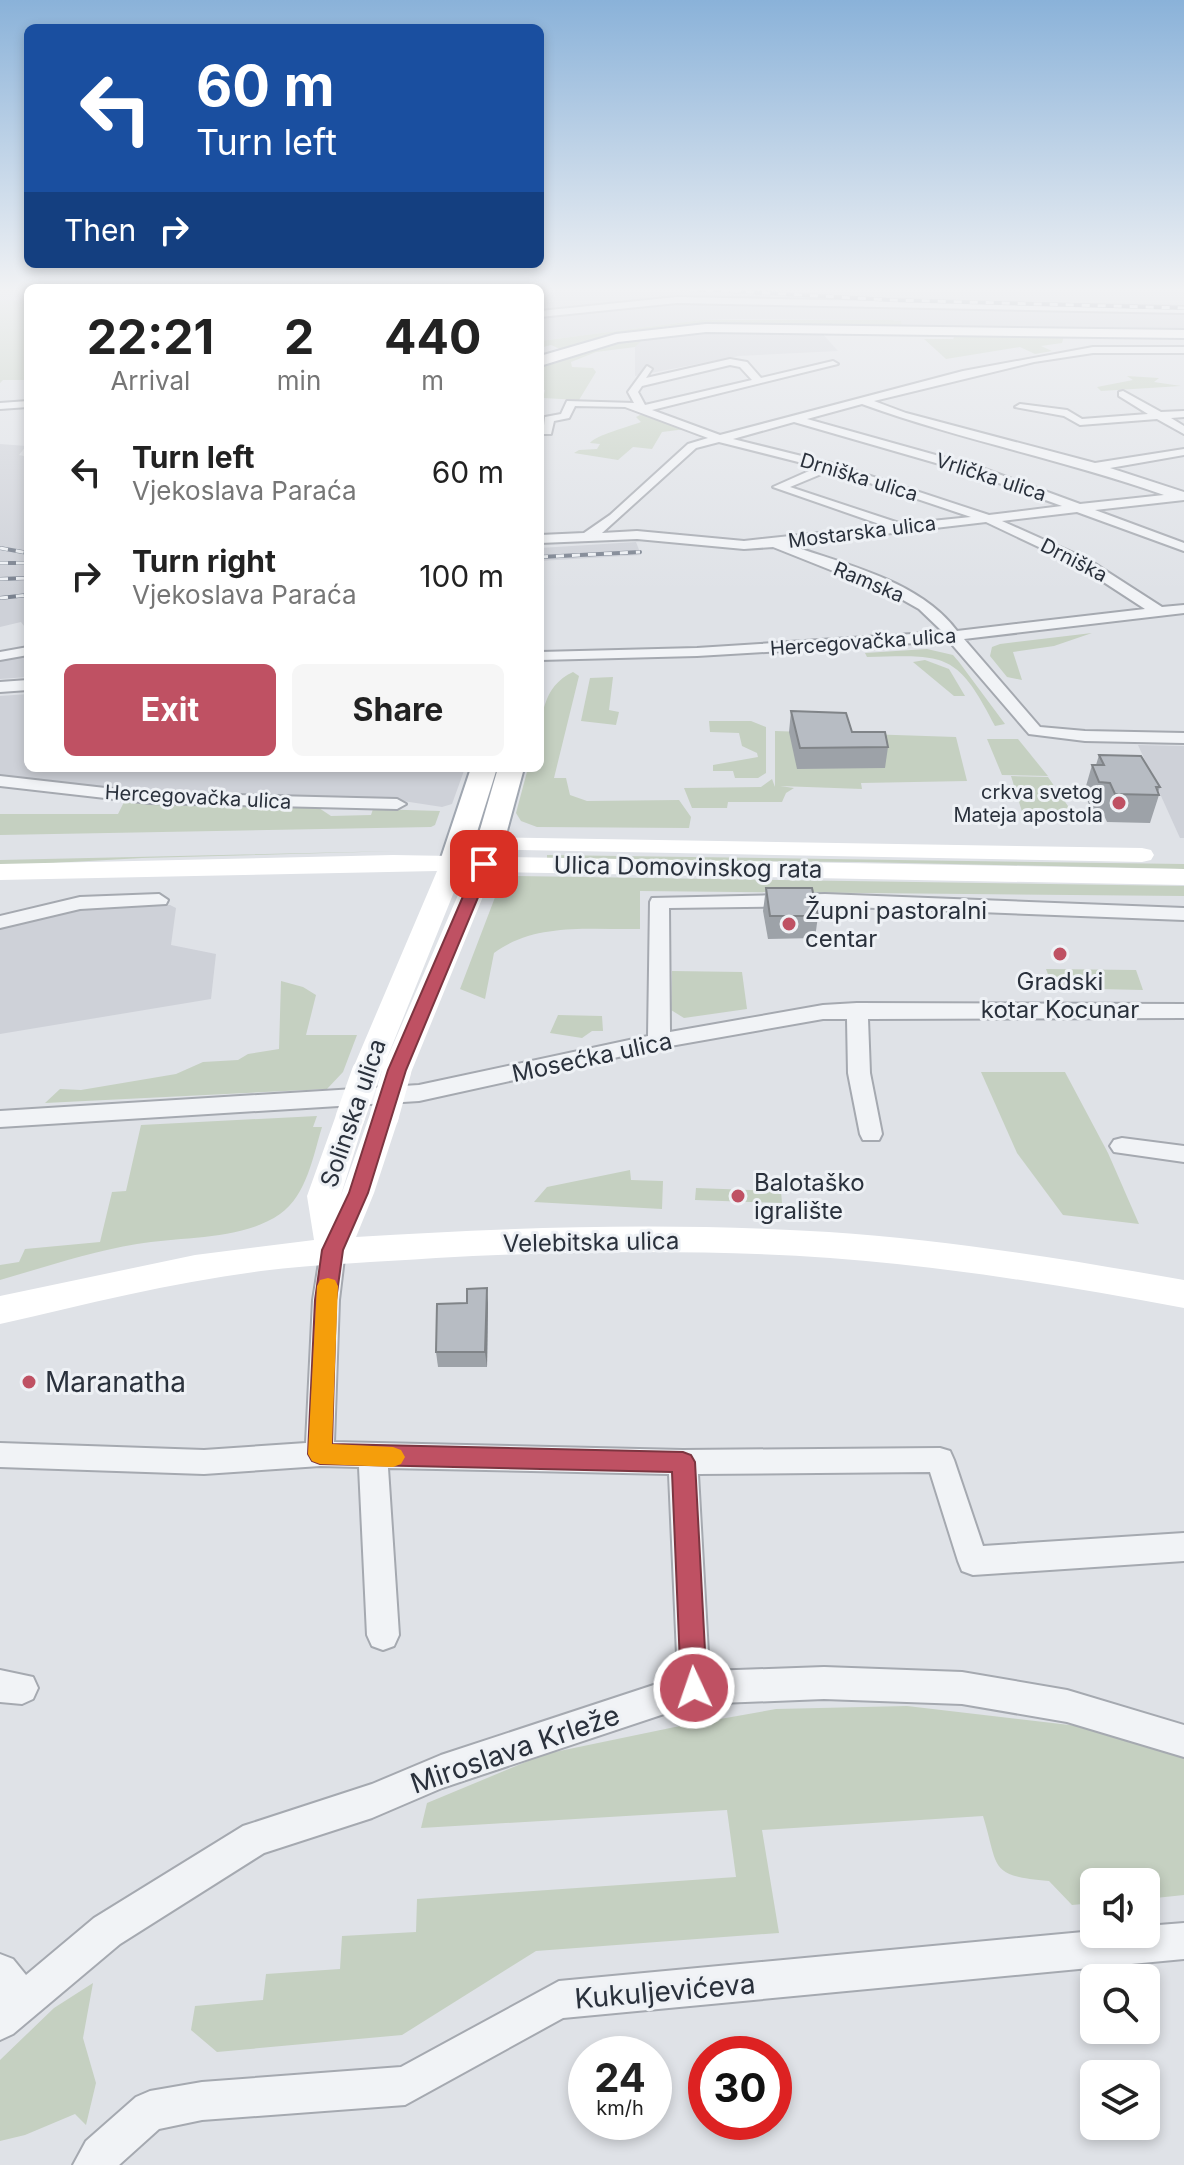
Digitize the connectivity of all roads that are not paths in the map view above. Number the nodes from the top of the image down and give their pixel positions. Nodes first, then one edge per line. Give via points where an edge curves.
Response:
1 (635, 389) edge
2 (729, 389) edge
3 (908, 389) edge
4 (1123, 394) dead end
5 (864, 401) junction
6 (24, 404) edge
7 (0, 406) edge
8 (1020, 407) dead end
9 (642, 409) junction
10 (1184, 414) edge
11 (1159, 416) junction
12 (794, 419) junction
13 (1184, 431) edge
14 (547, 432) dead end
15 (720, 439) junction
16 (1184, 452) edge
17 (830, 466) junction
18 (1095, 467) junction
19 (1183, 496) edge
20 (1085, 508) junction
21 (984, 517) junction
22 (900, 527) junction
23 (589, 536) junction
24 (544, 539) edge
25 (773, 543) junction
26 (1184, 547) edge
27 (1184, 609) edge
28 (1159, 612) junction
29 (953, 636) junction
30 (24, 652) edge
31 (0, 656) edge
32 (544, 656) edge
33 (24, 685) edge
34 (0, 687) edge
35 (1184, 738) edge
36 (483, 772) edge
37 (509, 772) edge
38 (0, 781) edge
39 (397, 804) dead end
40 (0, 852) edge
41 (472, 854) junction
42 (1184, 856) edge
43 (0, 872) edge
44 (1184, 877) edge
45 (159, 900) dead end
46 (1184, 914) edge
47 (0, 922) edge
48 (857, 1010) junction
49 (1184, 1011) edge
50 (659, 1041) junction
51 (0, 1119) edge
52 (871, 1134) dead end
53 (1122, 1146) dead end
54 (1184, 1154) edge
55 (333, 1250) junction
56 (1184, 1294) edge
57 (0, 1310) edge
58 (320, 1454) junction
59 (0, 1455) edge
60 (373, 1457) junction
61 (683, 1462) junction
62 (1184, 1547) edge
63 (383, 1635) dead end
64 (694, 1688) junction
65 (1184, 1741) edge
66 (1184, 1941) edge
67 (7, 1998) edge
68 (93, 2165) edge

1 - 9 street
2 - 9 street
3 - 5 street
4 - 11 street
5 - 12 street
5 - 18 street
6 - 7 street
8 - 11 street via 1067,413 1080,422
9 - 14 street via 571,403 565,416 549,419
9 - 15 street, Drniška ulica
10 - 11 street
11 - 13 street
12 - 15 street
12 - 20 street, Vrlička ulica via 978,471
15 - 17 street, Drniška ulica
15 - 23 street via 692,446
16 - 18 street
17 - 21 street, Drniška ulica
17 - 22 street via 779,487
18 - 19 street
19 - 20 street, Mostarska ulica
20 - 21 street, Mostarska ulica
20 - 26 street, Vrlička ulica
21 - 22 street, Mostarska ulica
21 - 28 street, Drniška via 1084,563
22 - 25 street, Mostarska ulica
23 - 24 street, Mostarska ulica
23 - 25 street, Mostarska ulica
25 - 29 street, Ramska via 888,587 929,609
27 - 28 street, Hercegovačka ulica
28 - 29 street, Hercegovačka ulica
29 - 32 street, Hercegovačka ulica
29 - 35 street, Ramska via 1035,731
30 - 31 street
33 - 34 street
36 - 41 main road, Solinska ulica
37 - 41 main road, Solinska ulica
38 - 39 street, Hercegovačka ulica via 149,798
40 - 41 main road, Ulica Domovinskog rata
41 - 42 main road, Ulica Domovinskog rata
41 - 43 main road, Ulica Domovinskog rata
41 - 44 main road, Ulica Domovinskog rata
41 - 55 main road, Solinska ulica, bridge via 358,1193
41 - 55 main road, Solinska ulica, bridge via 394,1000 350,1118 323,1196
45 - 47 street via 80,903
46 - 50 street via 825,900 659,902
48 - 49 street, Mosećka ulica
48 - 50 street, Mosećka ulica
48 - 52 street via 859,1073
50 - 51 street, Mosećka ulica via 419,1093
53 - 54 street
55 - 56 main road, Velebitska ulica via 601,1240 814,1244 955,1258
55 - 57 main road, Velebitska ulica via 186,1270
55 - 58 street
58 - 59 street via 204,1462
58 - 60 street
60 - 61 street
60 - 63 street
61 - 62 street via 940,1460 973,1561
61 - 64 street
64 - 65 street, Miroslava Krleže via 824,1683 962,1688 1067,1706
64 - 67 street, Miroslava Krleže via 255,1838
66 - 68 street, Kukuljevićeva via 559,2000 405,2086 202,2101 150,2111

